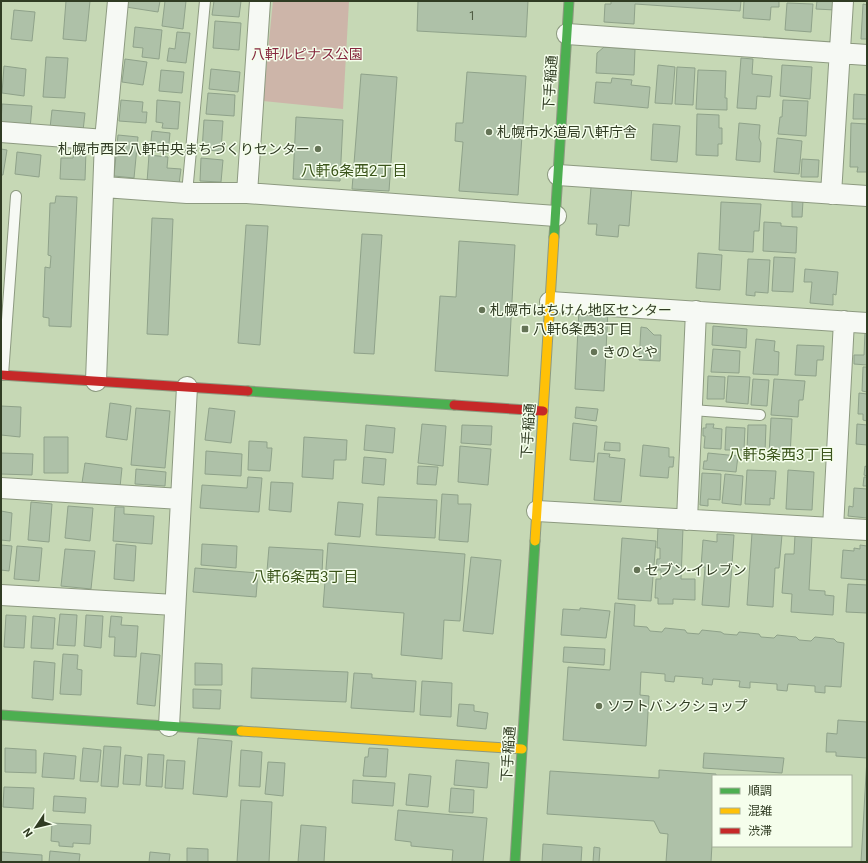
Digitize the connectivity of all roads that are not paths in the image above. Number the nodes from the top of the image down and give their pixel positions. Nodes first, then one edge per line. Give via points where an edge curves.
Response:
1 (118, 1) edge
2 (204, 1) edge
3 (260, 1) edge
4 (569, 1) edge
5 (843, 1) edge
6 (567, 34) junction
7 (840, 54) junction
8 (867, 55) edge
9 (1, 132) edge
10 (105, 140) junction
11 (558, 175) junction
12 (104, 187) junction
13 (187, 193) junction
14 (247, 193) junction
15 (831, 194) junction
16 (16, 196) dead end
17 (867, 196) edge
18 (556, 216) junction
19 (550, 302) junction
20 (696, 311) junction
21 (844, 321) junction
22 (867, 323) edge
23 (2, 375) edge
24 (96, 381) junction
25 (187, 387) junction
26 (692, 410) junction
27 (543, 411) junction
28 (760, 415) dead end
29 (1, 488) edge
30 (181, 499) junction
31 (537, 511) junction
32 (687, 520) junction
33 (833, 528) junction
34 (867, 530) edge
35 (1, 595) edge
36 (175, 605) junction
37 (1, 715) edge
38 (169, 726) junction
39 (522, 748) junction
40 (515, 862) edge

1 - 10 street
2 - 13 lane
3 - 14 street
4 - 6 street, 下手稲通
5 - 7 street
6 - 7 street
6 - 11 street, 下手稲通
7 - 8 street
7 - 15 street
9 - 10 street
10 - 12 street
11 - 15 street
11 - 18 street, 下手稲通
12 - 13 street
12 - 24 street
13 - 14 street
14 - 18 street
15 - 17 street
16 - 23 lane
18 - 19 street, 下手稲通
19 - 20 street
19 - 27 street, 下手稲通
20 - 21 street
20 - 26 street
21 - 22 street
21 - 33 street
23 - 24 street
24 - 25 street
25 - 27 street
25 - 30 street
26 - 28 lane
26 - 32 street
27 - 31 street, 下手稲通
29 - 30 street
30 - 36 street
31 - 32 street
31 - 39 street, 下手稲通
32 - 33 street
33 - 34 street
35 - 36 street
36 - 38 street
37 - 38 street
38 - 39 street
39 - 40 street, 下手稲通

